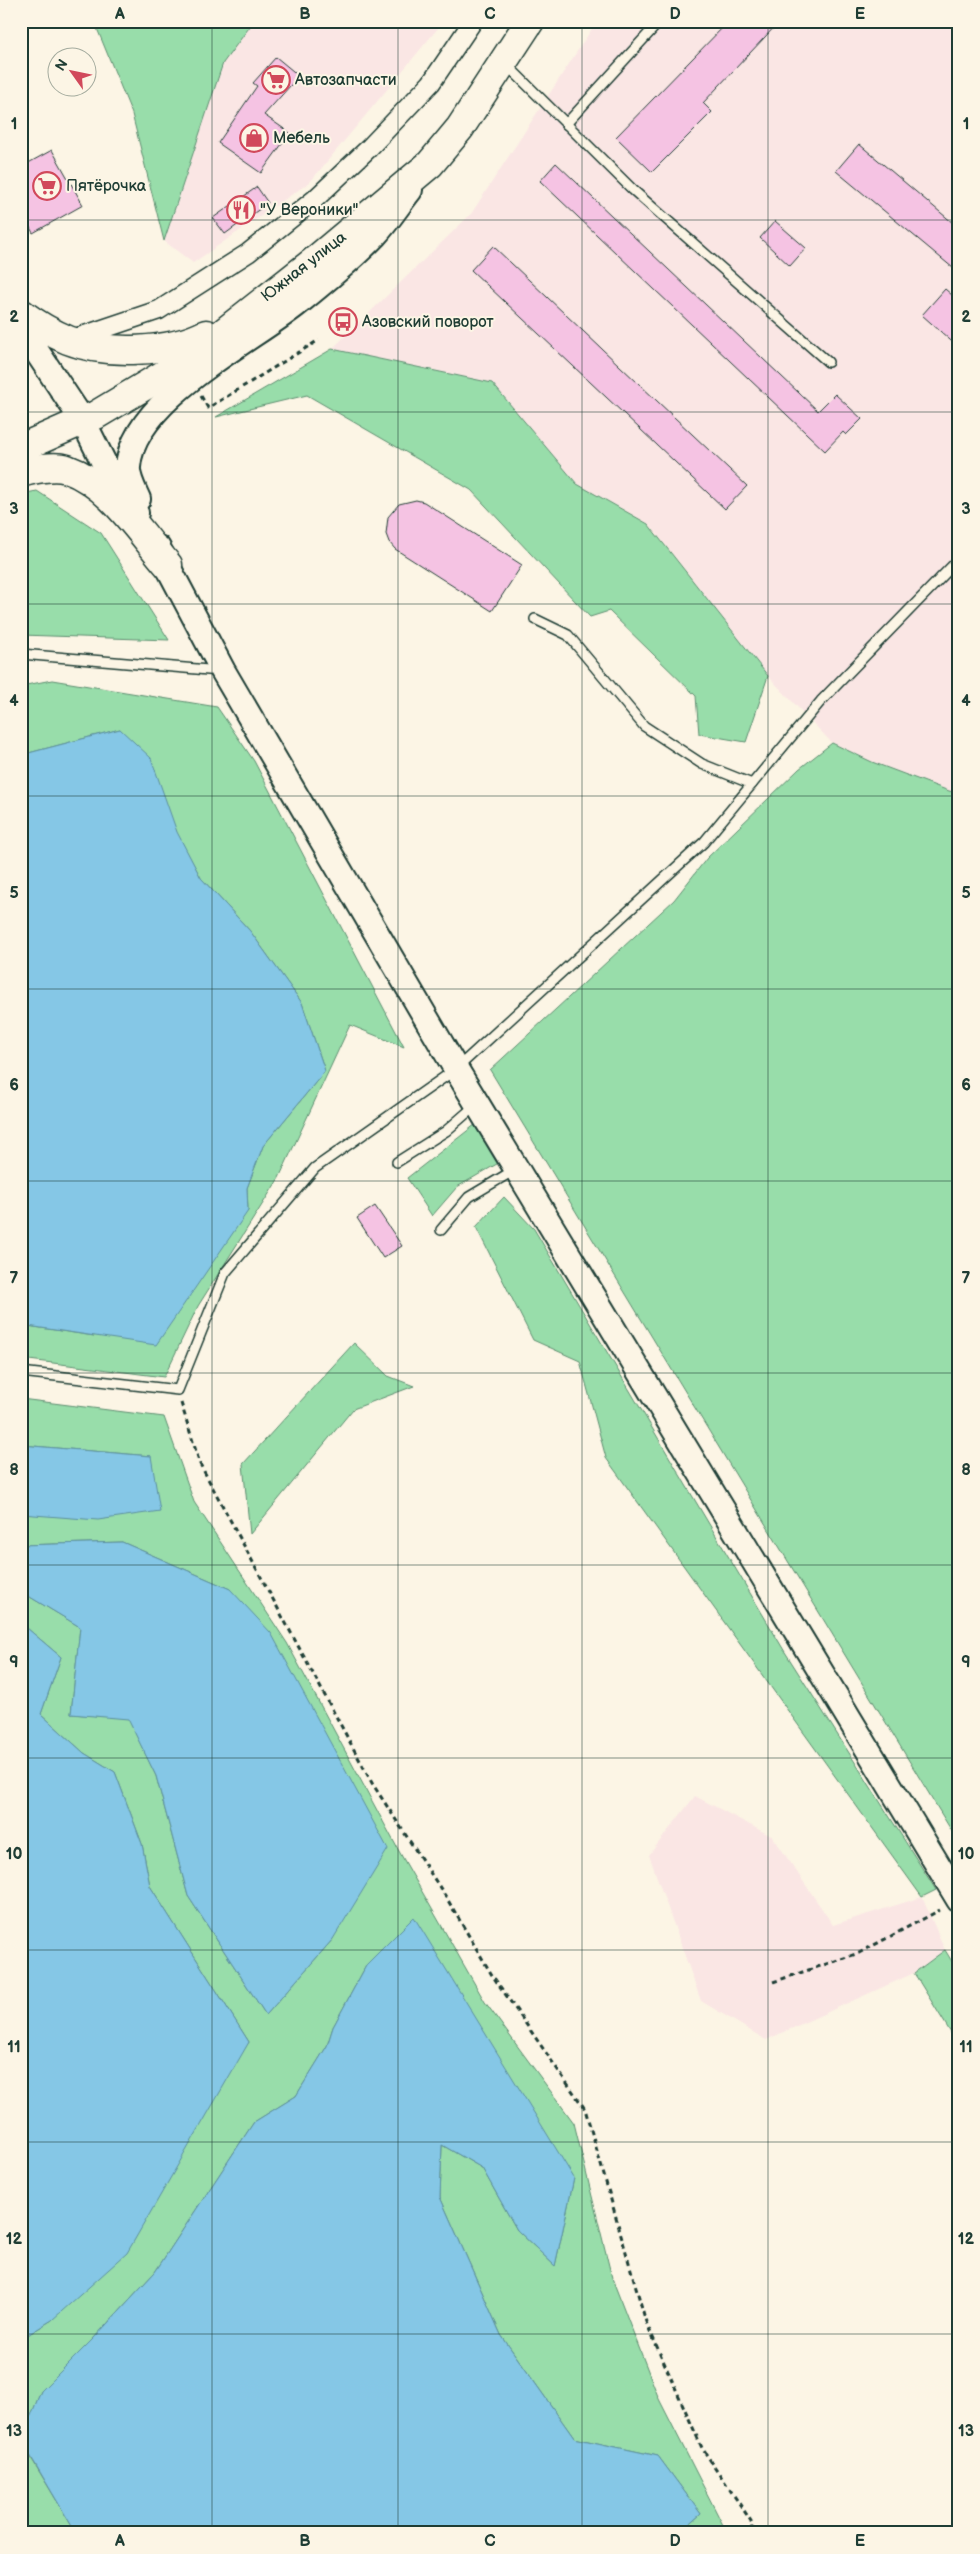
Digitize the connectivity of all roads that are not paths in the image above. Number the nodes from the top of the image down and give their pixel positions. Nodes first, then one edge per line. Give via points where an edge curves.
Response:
1 (473, 21) edge
2 (530, 21) edge
3 (660, 21) edge
4 (504, 62) junction
5 (566, 124) junction
6 (430, 164) junction
7 (247, 312) junction
8 (21, 313) edge
9 (21, 328) edge
10 (70, 340) junction
11 (828, 362) dead end
12 (83, 421) junction
13 (21, 448) edge
14 (21, 473) edge
15 (161, 554) junction
16 (959, 559) edge
17 (534, 619) dead end
18 (21, 654) edge
19 (223, 671) junction
20 (752, 784) junction
21 (456, 1069) junction
22 (477, 1104) junction
23 (397, 1162) dead end
24 (516, 1169) junction
25 (441, 1230) dead end
26 (21, 1372) edge
27 (959, 1900) edge

1 - 10 street via 431,84 315,199 255,247 159,310
2 - 4 highway, Южная улица
3 - 5 lane
4 - 5 lane
4 - 6 highway, Южная улица via 460,128
5 - 11 lane via 633,190
6 - 7 highway, Южная улица via 313,262
6 - 15 street via 368,241 298,303 183,386 147,420 130,454 128,469
7 - 10 highway via 195,340 160,349 120,350
7 - 12 highway, Южная улица via 168,372
8 - 10 highway via 39,326
9 - 12 street
12 - 13 highway, Южная улица
12 - 15 street via 105,465
14 - 15 highway via 64,468 86,478 105,492
15 - 19 street
16 - 20 lane via 821,701
17 - 20 lane via 568,635 644,726 702,764
18 - 19 lane
19 - 21 street
20 - 21 lane via 704,842
21 - 22 street
21 - 26 lane via 308,1176 225,1273 178,1390
22 - 23 lane via 446,1131
22 - 24 street
24 - 25 lane via 469,1197
24 - 27 street

